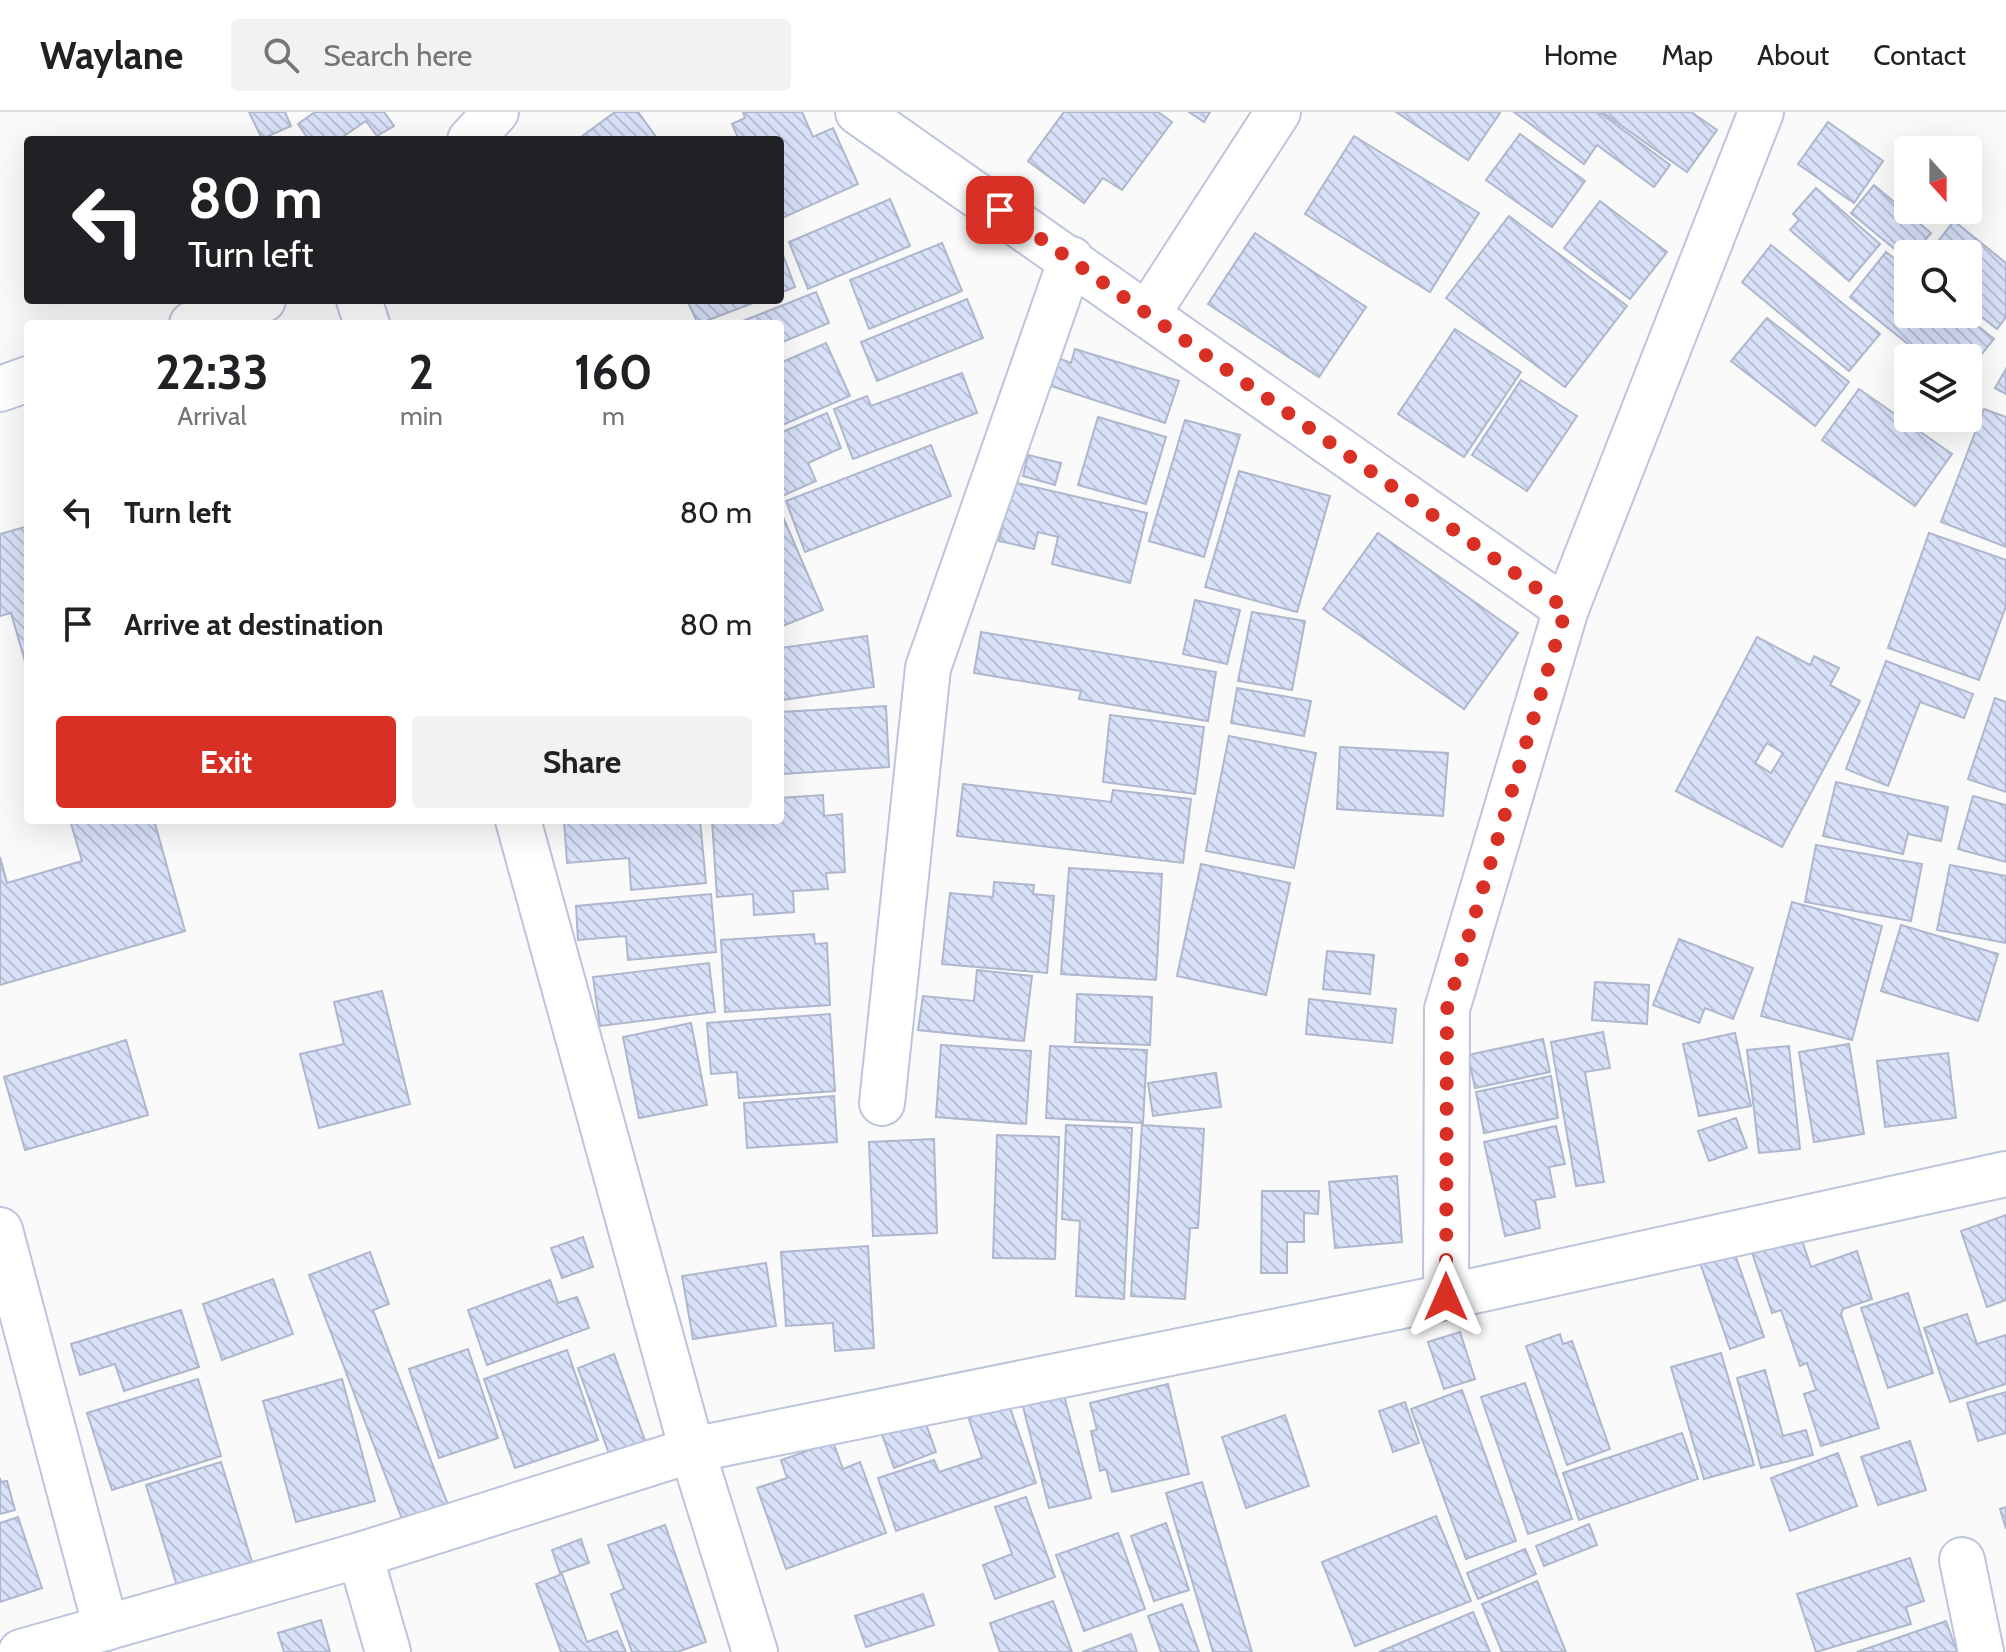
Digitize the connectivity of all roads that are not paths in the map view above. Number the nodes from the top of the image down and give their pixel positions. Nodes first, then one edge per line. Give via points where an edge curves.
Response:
1 (496, 112) edge
2 (858, 112) edge
3 (1278, 112) edge
4 (1761, 112) edge
5 (474, 136) edge
6 (1071, 259) junction
7 (251, 304) edge
8 (1148, 313) junction
9 (204, 320) edge
10 (24, 380) edge
11 (0, 389) edge
12 (1566, 609) junction
13 (519, 824) edge
14 (882, 1103) dead end
15 (2005, 1171) edge
16 (0, 1230) edge
17 (1446, 1297) junction
18 (692, 1450) junction
19 (360, 1555) junction
20 (1962, 1560) dead end
21 (106, 1628) junction
22 (21, 1652) edge
23 (388, 1652) edge
24 (755, 1652) edge
25 (1981, 1652) edge

1 - 5 street
2 - 6 street
3 - 8 street
4 - 12 street
6 - 8 street
6 - 14 street via 928,668
7 - 9 street
8 - 12 street
10 - 11 street
12 - 17 street via 1447,1009
13 - 18 street
15 - 17 street
16 - 21 street
17 - 18 street
18 - 19 street
18 - 24 street
19 - 21 street
19 - 23 street
20 - 25 street
21 - 22 street

